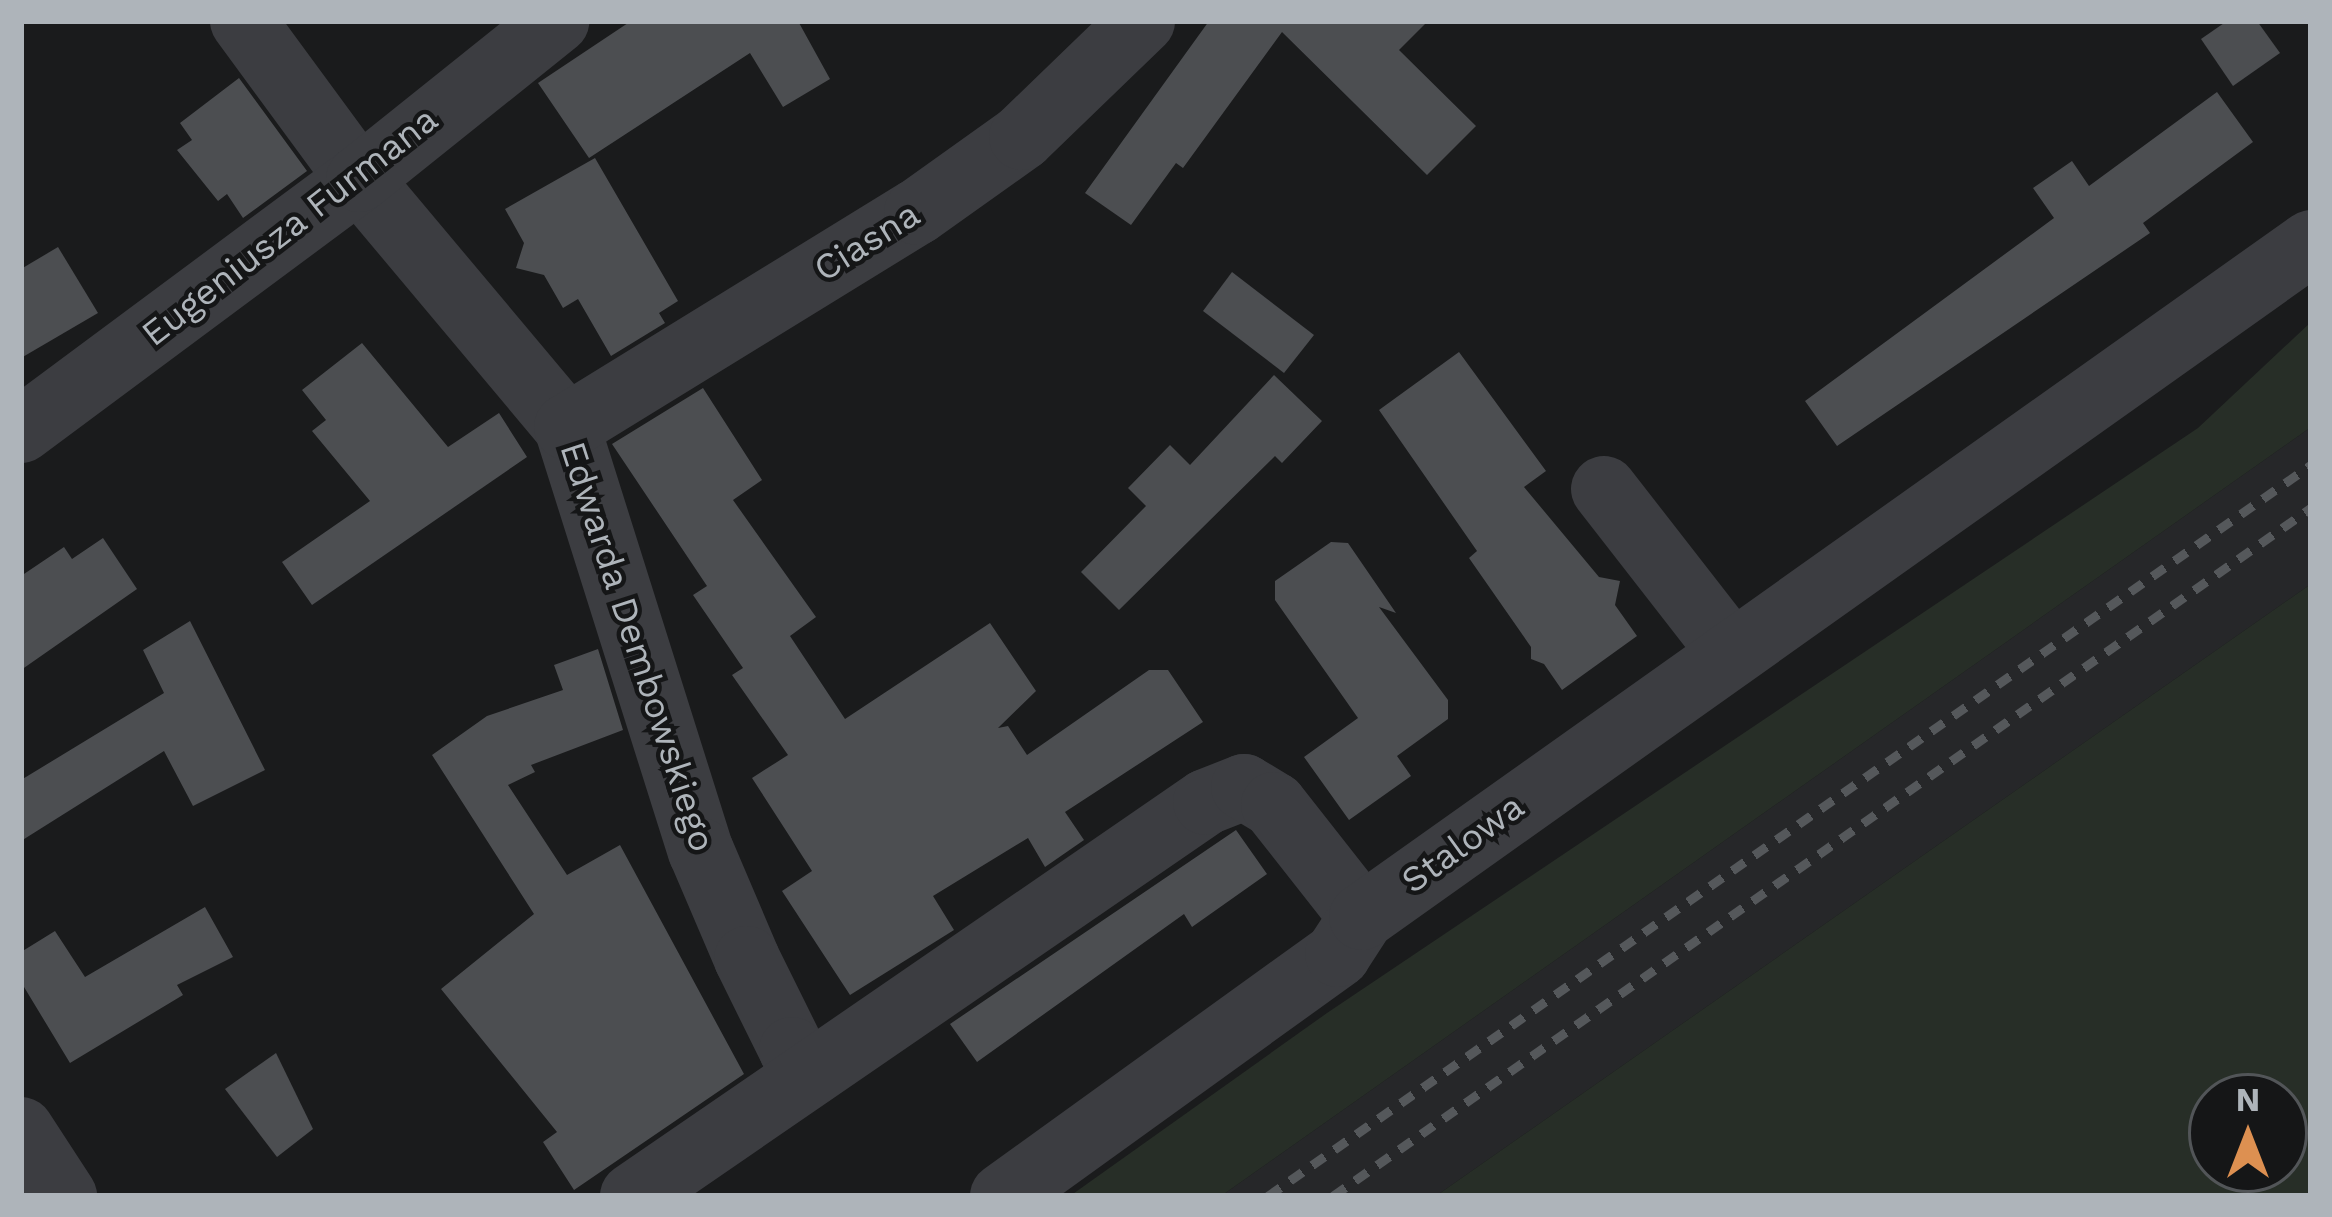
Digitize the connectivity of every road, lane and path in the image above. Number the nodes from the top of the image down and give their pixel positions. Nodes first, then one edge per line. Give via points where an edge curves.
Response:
1 (243, 21) edge
2 (556, 21) edge
3 (1142, 21) edge
4 (359, 179) junction
5 (2311, 243) edge
6 (567, 427) junction
7 (21, 430) edge
8 (1604, 489) dead end
9 (1730, 651) junction
10 (1362, 917) junction
11 (811, 1073) junction
12 (21, 1130) edge
13 (64, 1196) edge
14 (633, 1196) edge
15 (1003, 1196) edge

1 - 4 street, Edwarda Dembowskiego
2 - 4 street, Eugeniusza Furmana
3 - 6 street, Ciasna via 1022,136 917,212
4 - 6 street, Edwarda Dembowskiego
4 - 7 street, Eugeniusza Furmana
5 - 9 street, Stalowa
6 - 11 street, Edwarda Dembowskiego via 701,851 756,977
8 - 9 street
9 - 10 street, Stalowa
10 - 11 street via 1274,805 1244,787 1206,802
10 - 15 street, Stalowa via 1338,954
11 - 14 street
12 - 13 street

